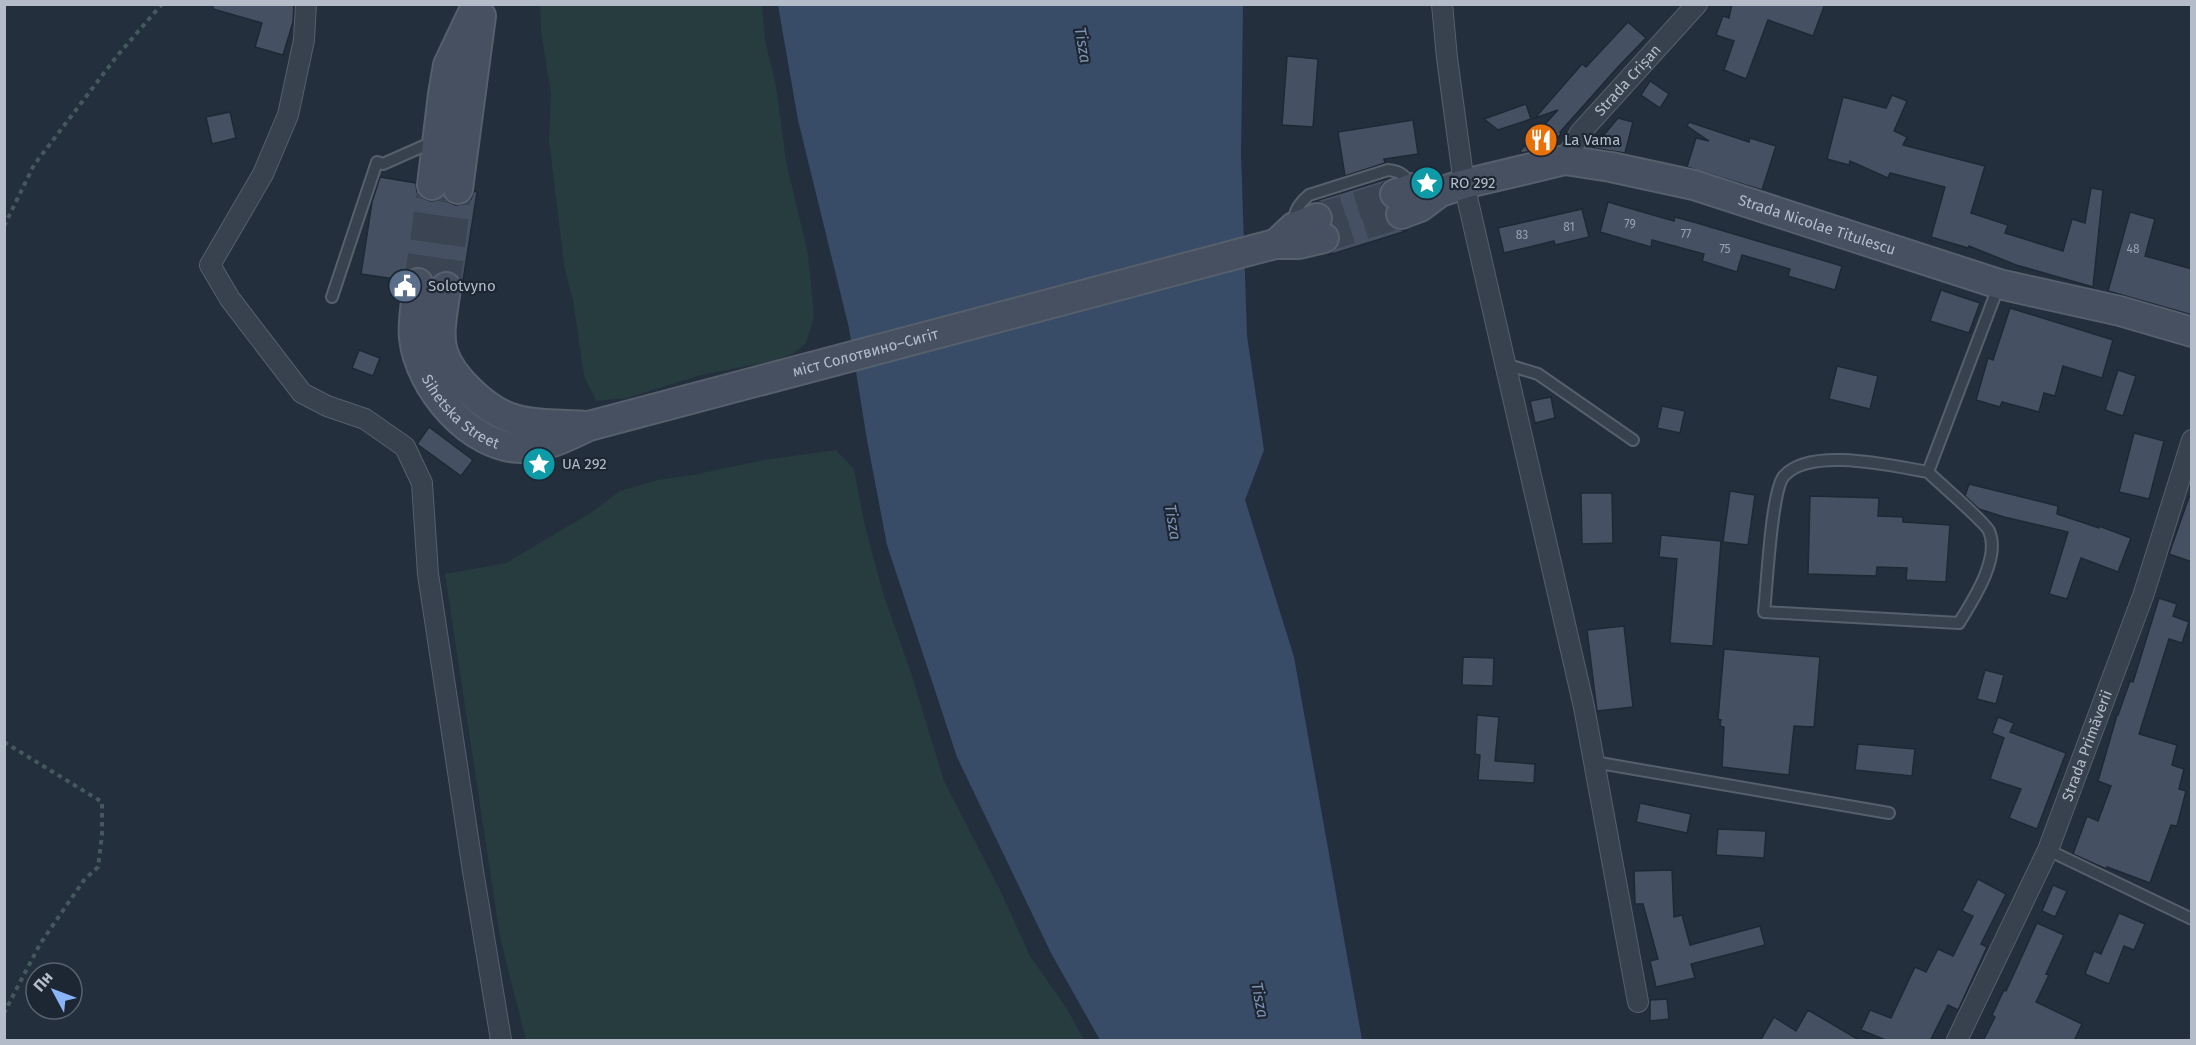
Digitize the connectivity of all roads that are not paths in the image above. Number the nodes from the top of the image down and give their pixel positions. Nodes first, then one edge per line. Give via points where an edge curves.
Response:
1 (306, 4) edge
2 (477, 4) edge
3 (483, 4) edge
4 (1442, 4) edge
5 (1697, 4) edge
6 (451, 138) junction
7 (1565, 160) junction
8 (445, 187) tunnel mouth
9 (1422, 194) junction
10 (1293, 236) joint
11 (1999, 284) junction
12 (432, 285) tunnel mouth
13 (332, 297) dead end
14 (2192, 332) edge
15 (1504, 363) junction
16 (595, 425) joint
17 (1633, 440) dead end
18 (2192, 440) edge
19 (1928, 472) junction
20 (1594, 762) junction
21 (1889, 813) dead end
22 (2048, 850) junction
23 (2192, 919) edge
24 (1638, 1002) dead end
25 (501, 1041) edge
26 (1957, 1041) edge

1 - 25 street via 304,40 288,116 262,174 210,265 230,299 302,393 365,419 405,447 422,483 428,574
2 - 6 street via 448,65 442,94
3 - 6 street
4 - 9 street via 1447,58
5 - 7 street, Strada Crișan via 1580,133
6 - 8 street
6 - 13 lane via 383,164 377,162
7 - 9 street, Strada Nicolae Titulescu
7 - 11 street, Strada Nicolae Titulescu via 1694,184
9 - 10 lane via 1399,171 1388,170 1309,195 1299,203 1294,215
9 - 15 street
10 - 16 street, міст Солотвино–Сигіт via 1128,284
11 - 14 street, Strada Nicolae Titulescu via 2120,311
11 - 19 lane
12 - 16 street, Sihetska Street via 449,390 481,399 509,417
15 - 17 lane via 1538,375
15 - 20 street via 1559,593
18 - 22 street, Strada Primăverii via 2143,596
19 - 19 lane via 1860,460 1805,462 1784,476 1776,494 1764,612 1959,623 1981,588 1992,549 1989,530
20 - 21 lane
20 - 24 street
22 - 23 lane
22 - 26 street, Strada Primăverii

